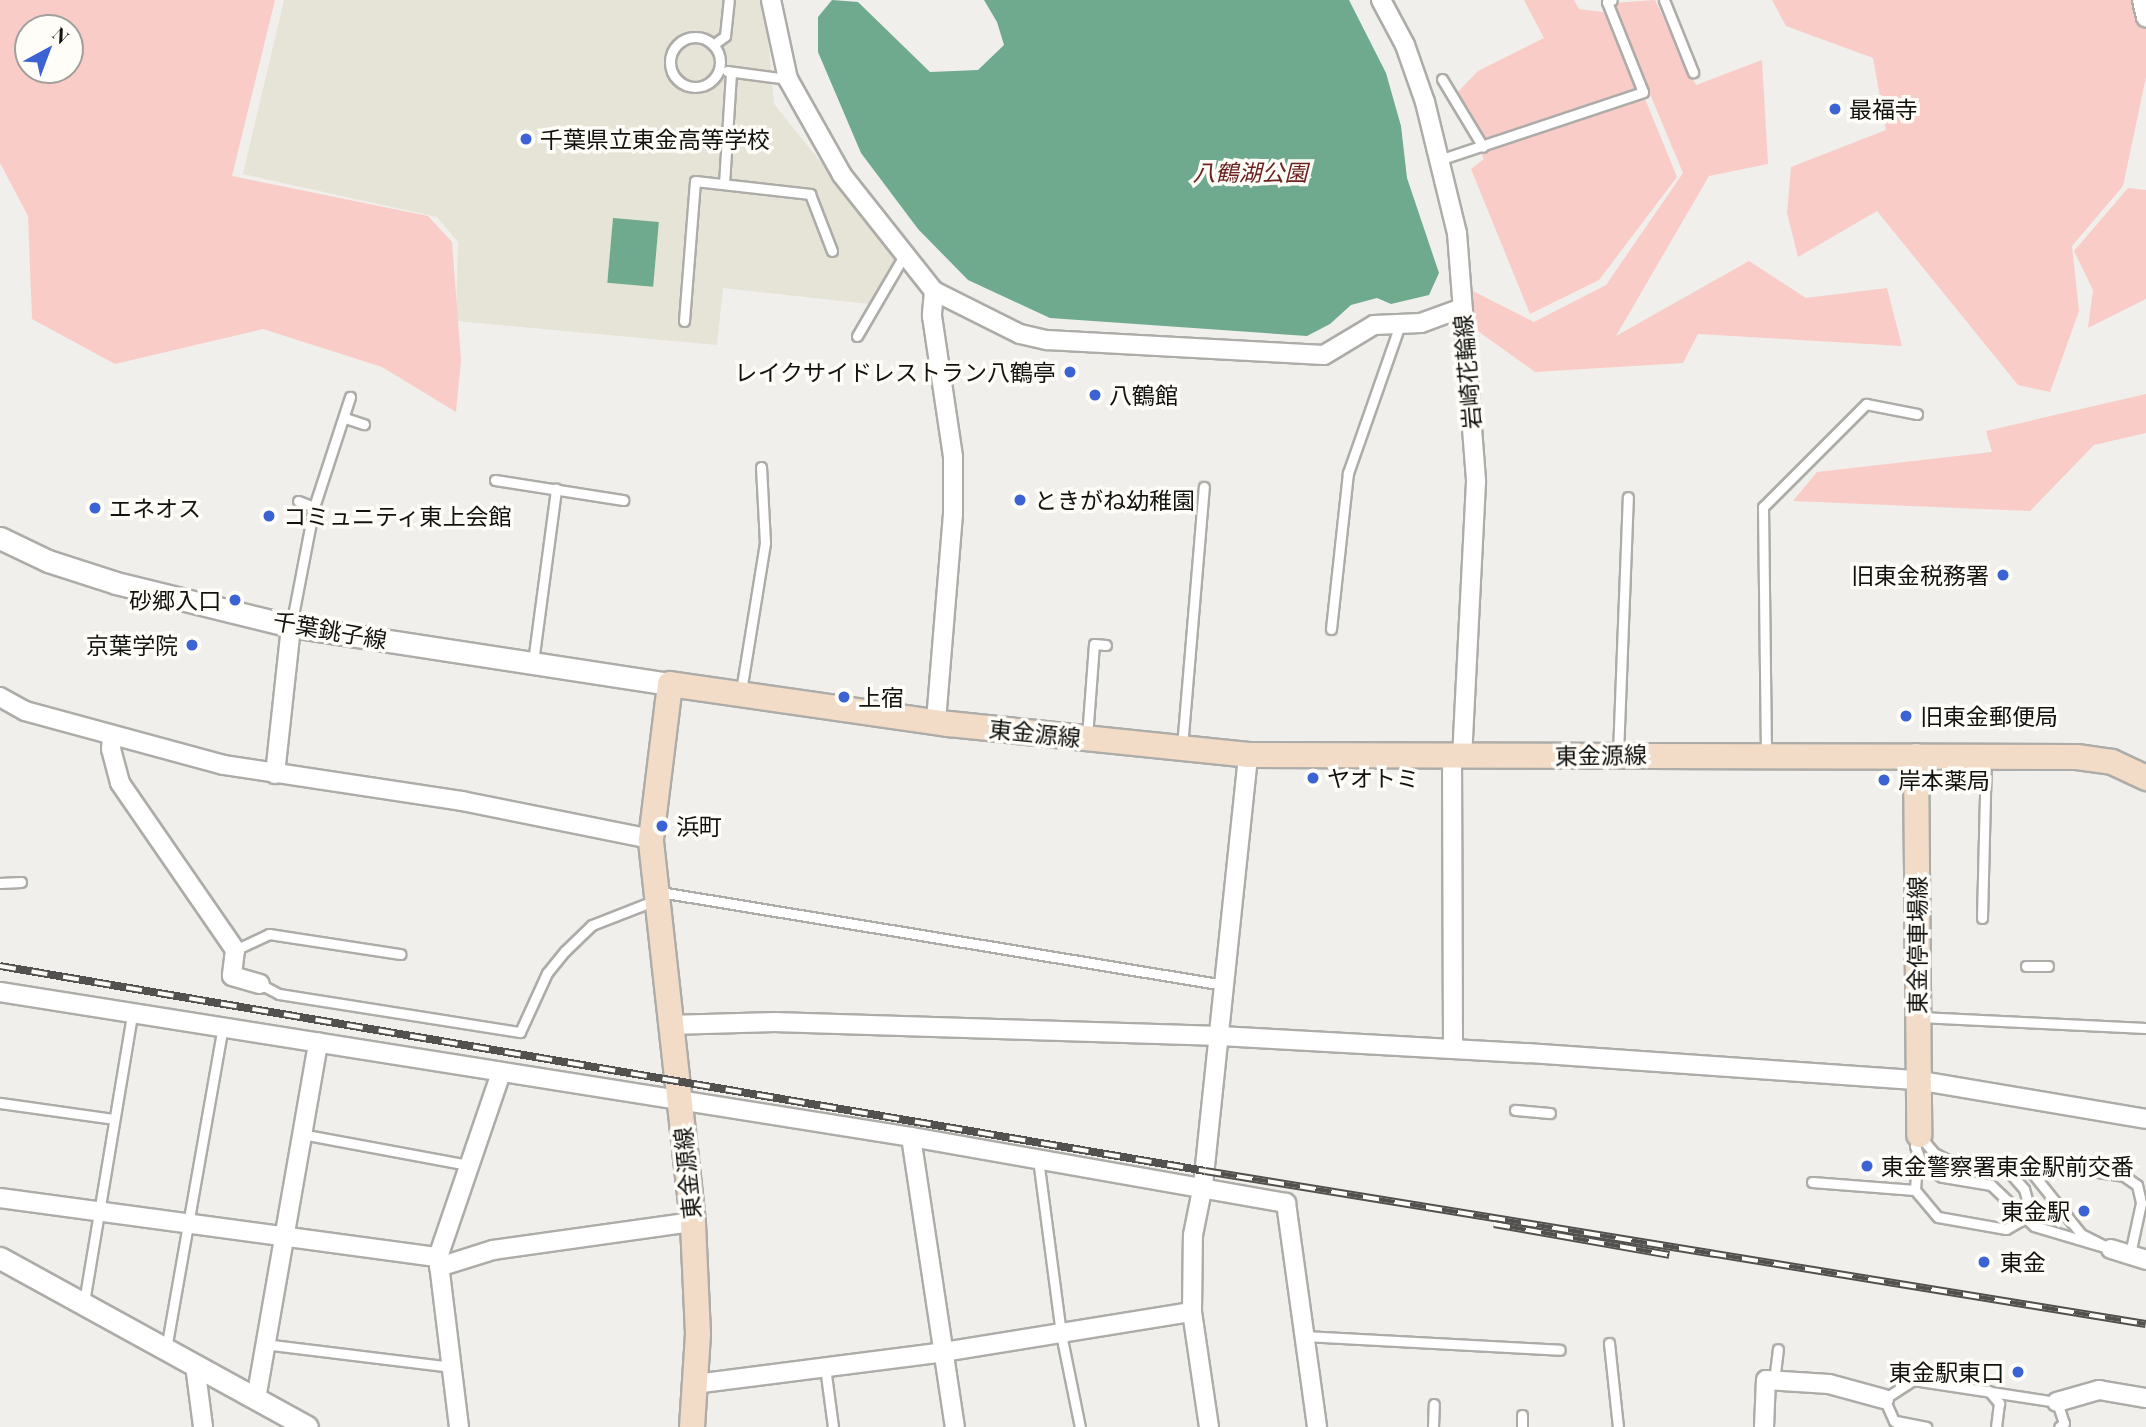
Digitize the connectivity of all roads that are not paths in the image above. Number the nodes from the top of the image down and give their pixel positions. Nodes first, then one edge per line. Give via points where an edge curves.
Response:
1 (729, 0) edge
2 (771, 0) edge
3 (1381, 0) edge
4 (1612, 0) edge
5 (1664, 0) edge
6 (2142, 0) edge
7 (2146, 19) edge
8 (713, 45) junction
9 (719, 70) junction
10 (731, 72) junction
11 (1693, 72) dead end
12 (788, 79) junction
13 (1442, 79) dead end
14 (1483, 147) junction
15 (1437, 160) junction
16 (724, 184) junction
17 (832, 251) dead end
18 (905, 254) junction
19 (934, 291) junction
20 (1462, 308) junction
21 (684, 321) dead end
22 (1399, 327) junction
23 (857, 337) dead end
24 (350, 397) dead end
25 (1917, 414) dead end
26 (345, 418) junction
27 (364, 424) dead end
28 (761, 467) dead end
29 (495, 480) dead end
30 (1204, 487) dead end
31 (556, 489) junction
32 (1628, 497) dead end
33 (623, 500) dead end
34 (298, 501) dead end
35 (314, 507) junction
36 (0, 538) edge
37 (291, 626) junction
38 (1331, 629) dead end
39 (1106, 645) dead end
40 (533, 663) junction
41 (670, 684) junction
42 (740, 695) junction
43 (0, 699) edge
44 (936, 722) junction
45 (112, 736) junction
46 (1086, 738) junction
47 (1182, 748) junction
48 (1766, 753) junction
49 (1248, 755) junction
50 (1618, 755) junction
51 (1457, 756) junction
52 (1916, 756) junction
53 (1986, 757) junction
54 (275, 774) junction
55 (2146, 778) edge
56 (651, 839) junction
57 (21, 882) dead end
58 (0, 883) edge
59 (657, 896) junction
60 (1982, 918) dead end
61 (235, 950) junction
62 (400, 954) dead end
63 (2026, 966) dead end
64 (2049, 966) dead end
65 (260, 984) joint
66 (1224, 985) junction
67 (0, 992) edge
68 (132, 1014) junction
69 (1917, 1017) junction
70 (669, 1025) junction
71 (223, 1027) junction
72 (2146, 1028) edge
73 (1220, 1035) junction
74 (318, 1042) junction
75 (1453, 1049) junction
76 (501, 1073) junction
77 (1916, 1080) junction
78 (679, 1100) junction
79 (0, 1103) edge
80 (1515, 1110) dead end
81 (1550, 1113) dead end
82 (114, 1119) junction
83 (2146, 1119) edge
84 (301, 1134) junction
85 (1919, 1135) junction
86 (911, 1137) junction
87 (1038, 1158) junction
88 (469, 1165) junction
89 (1923, 1165) junction
90 (2003, 1165) junction
91 (2029, 1169) junction
92 (1812, 1182) dead end
93 (1203, 1185) junction
94 (1915, 1190) junction
95 (0, 1198) edge
96 (98, 1210) junction
97 (2023, 1219) junction
98 (189, 1222) junction
99 (693, 1222) junction
100 (282, 1236) junction
101 (2111, 1249) junction
102 (2138, 1257) edge
103 (0, 1258) edge
104 (438, 1262) junction
105 (84, 1304) junction
106 (1192, 1312) junction
107 (1060, 1334) junction
108 (1304, 1336) junction
109 (1609, 1343) dead end
110 (264, 1344) junction
111 (166, 1349) junction
112 (1778, 1349) dead end
113 (1560, 1350) dead end
114 (944, 1352) junction
115 (195, 1365) junction
116 (452, 1367) junction
117 (825, 1367) junction
118 (1774, 1381) junction
119 (695, 1384) junction
120 (1989, 1391) junction
121 (2146, 1398) edge
122 (256, 1399) junction
123 (1884, 1399) junction
124 (2057, 1402) junction
125 (1434, 1404) dead end
126 (1522, 1415) dead end
127 (1894, 1421) junction
128 (203, 1427) edge
129 (307, 1427) edge
130 (459, 1427) edge
131 (692, 1427) edge
132 (832, 1427) edge
133 (956, 1427) edge
134 (1080, 1427) edge
135 (1209, 1427) edge
136 (1317, 1427) edge
137 (1433, 1427) edge
138 (1522, 1427) edge
139 (1618, 1427) edge
140 (1764, 1427) edge
141 (1902, 1427) edge
142 (1926, 1427) edge
143 (1996, 1427) edge
144 (2059, 1427) edge

1 - 8 lane via 725,36
2 - 12 street
3 - 15 street, 岩崎花輪線 via 1418,79
4 - 14 lane via 1607,2 1643,92
5 - 11 lane
6 - 7 street
8 - 9 lane
8 - 9 lane via 698,37 681,41 671,55 671,72 692,87 708,83
9 - 10 lane
10 - 12 lane
10 - 16 lane
12 - 18 street via 842,175
13 - 14 lane
14 - 15 lane
15 - 20 street, 岩崎花輪線 via 1457,233
16 - 17 lane via 810,194
16 - 21 lane via 695,181
18 - 19 street
18 - 23 lane
19 - 22 street via 1020,334 1047,340 1324,355 1374,325
19 - 44 street via 932,316 953,457 953,514
20 - 22 street
20 - 51 street, 岩崎花輪線 via 1476,482
22 - 38 lane via 1348,473
24 - 26 lane
25 - 48 lane via 1866,404 1763,507
26 - 27 lane
26 - 35 lane
28 - 42 lane via 765,543
29 - 31 lane
30 - 47 lane
31 - 33 lane
31 - 40 lane
32 - 50 lane
34 - 35 lane
35 - 37 lane
36 - 37 street, 千葉銚子線 via 48,561 116,583
37 - 40 street, 千葉銚子線
37 - 54 street
39 - 46 lane via 1094,644
40 - 41 street, 千葉銚子線
41 - 42 main road, 東金源線
41 - 56 main road, 東金源線
42 - 44 main road, 東金源線
43 - 45 street via 24,711
44 - 46 main road, 東金源線
45 - 54 street
45 - 61 street via 120,783
46 - 47 main road, 東金源線
47 - 49 main road, 東金源線
48 - 50 main road, 東金源線
48 - 52 main road, 東金源線
49 - 51 main road, 東金源線
49 - 66 street
50 - 51 main road, 東金源線
51 - 75 street, 岩崎花輪線
52 - 53 main road, 東金源線
52 - 69 main road, 東金停車場線
53 - 55 main road, 東金源線 via 2093,758
53 - 60 lane
54 - 56 street via 462,801
56 - 59 main road, 東金源線
57 - 58 lane
59 - 65 lane via 592,925 565,951 547,973 520,1032 279,994
59 - 66 lane
59 - 70 main road, 東金源線
61 - 62 lane via 269,934
61 - 65 street via 232,976
63 - 64 lane
66 - 73 street
67 - 68 street
68 - 71 street
68 - 82 lane
69 - 72 lane
69 - 77 main road, 東金停車場線
70 - 73 street via 775,1022
70 - 78 main road, 東金源線
71 - 74 street
71 - 98 lane
73 - 75 street
73 - 93 street
74 - 76 street
74 - 84 street
75 - 77 street
76 - 78 street
76 - 88 street
77 - 83 street
77 - 85 main road, 東金停車場線
78 - 86 street
78 - 99 main road, 東金源線
79 - 82 lane
80 - 81 lane
82 - 96 lane
84 - 88 lane
84 - 100 street
85 - 89 lane via 1915,1146
85 - 90 lane via 1934,1153 1950,1161
86 - 87 street
86 - 114 street
87 - 93 street
87 - 107 lane
88 - 104 street
89 - 94 lane via 1916,1175
89 - 97 lane via 1942,1177 1991,1185
90 - 91 lane
90 - 97 lane via 2024,1189 2028,1203
91 - 101 lane via 2081,1234
91 - 102 lane via 2105,1171 2124,1175 2137,1185 2141,1203
92 - 94 lane
93 - 106 street via 1193,1235
93 - 108 street via 1286,1203
94 - 97 lane via 1938,1217 2006,1229
95 - 96 street
96 - 98 street
96 - 105 lane
97 - 101 lane via 2092,1247
98 - 100 street
98 - 111 lane
99 - 104 street
99 - 119 main road, 東金源線
100 - 104 street
100 - 110 street
101 - 102 street
103 - 105 street
104 - 116 street
105 - 111 street
106 - 107 street
106 - 135 street
107 - 114 street
107 - 134 lane
108 - 113 lane
108 - 136 street
109 - 139 lane
110 - 116 lane
110 - 122 street
111 - 115 street
112 - 118 lane
114 - 117 street
114 - 133 street
115 - 122 street
115 - 128 street
116 - 130 street
117 - 119 street
117 - 132 lane
118 - 123 street via 1829,1384
118 - 140 street via 1766,1380
119 - 131 main road, 東金源線
120 - 123 lane via 1913,1380
120 - 124 lane
120 - 143 lane via 1999,1403
121 - 124 street via 2099,1390
122 - 129 street
123 - 127 lane
124 - 144 lane via 2064,1423
125 - 137 lane
126 - 138 lane
127 - 141 lane
127 - 142 lane

